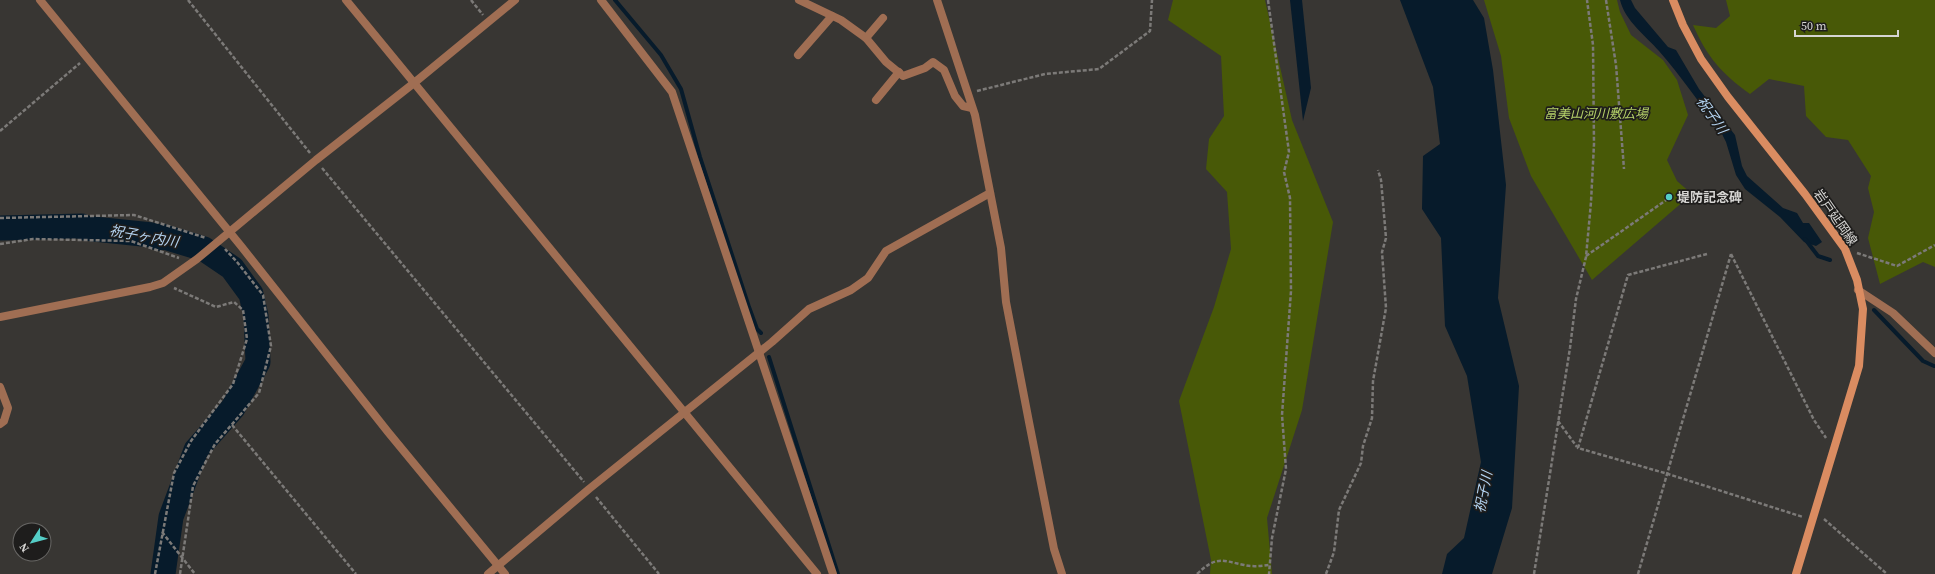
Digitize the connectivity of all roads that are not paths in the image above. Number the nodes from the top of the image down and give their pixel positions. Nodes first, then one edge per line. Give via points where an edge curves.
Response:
1 (40, 0) edge
2 (346, 0) edge
3 (515, 0) edge
4 (601, 0) edge
5 (799, 0) edge
6 (937, 0) edge
7 (1673, 0) edge
8 (832, 16) junction
9 (883, 18) dead end
10 (866, 38) junction
11 (798, 55) dead end
12 (899, 72) junction
13 (414, 83) junction
14 (876, 100) dead end
15 (972, 108) junction
16 (990, 193) junction
17 (230, 232) junction
18 (1858, 290) junction
19 (0, 318) edge
20 (759, 352) junction
21 (1935, 353) edge
22 (0, 387) edge
23 (685, 413) junction
24 (0, 424) edge
25 (498, 565) junction
26 (488, 574) edge
27 (506, 574) edge
28 (817, 574) edge
29 (833, 574) edge
30 (1062, 574) edge
31 (1796, 574) edge

1 - 17 street
2 - 13 street
3 - 13 street
4 - 20 street via 672,92
5 - 8 street
6 - 15 street
7 - 18 main road, 岩戸延岡線 via 1701,59 1845,249 1857,280
8 - 10 street
8 - 11 street
9 - 10 street
10 - 12 street via 886,62
12 - 14 street
12 - 15 street via 903,76 925,68 933,62 944,70 955,96 963,106
13 - 17 street
13 - 23 street
15 - 16 street
16 - 20 street via 886,251 868,278 851,290 809,309
16 - 30 street via 1001,248 1006,302 1030,430 1054,549
17 - 19 street via 163,283
17 - 25 street via 383,426
18 - 21 street via 1893,313
18 - 31 main road, 岩戸延岡線 via 1863,309 1859,366
20 - 23 street
20 - 29 street
22 - 24 street via 8,408 4,421
23 - 25 street
23 - 28 street
25 - 26 street
25 - 27 street

